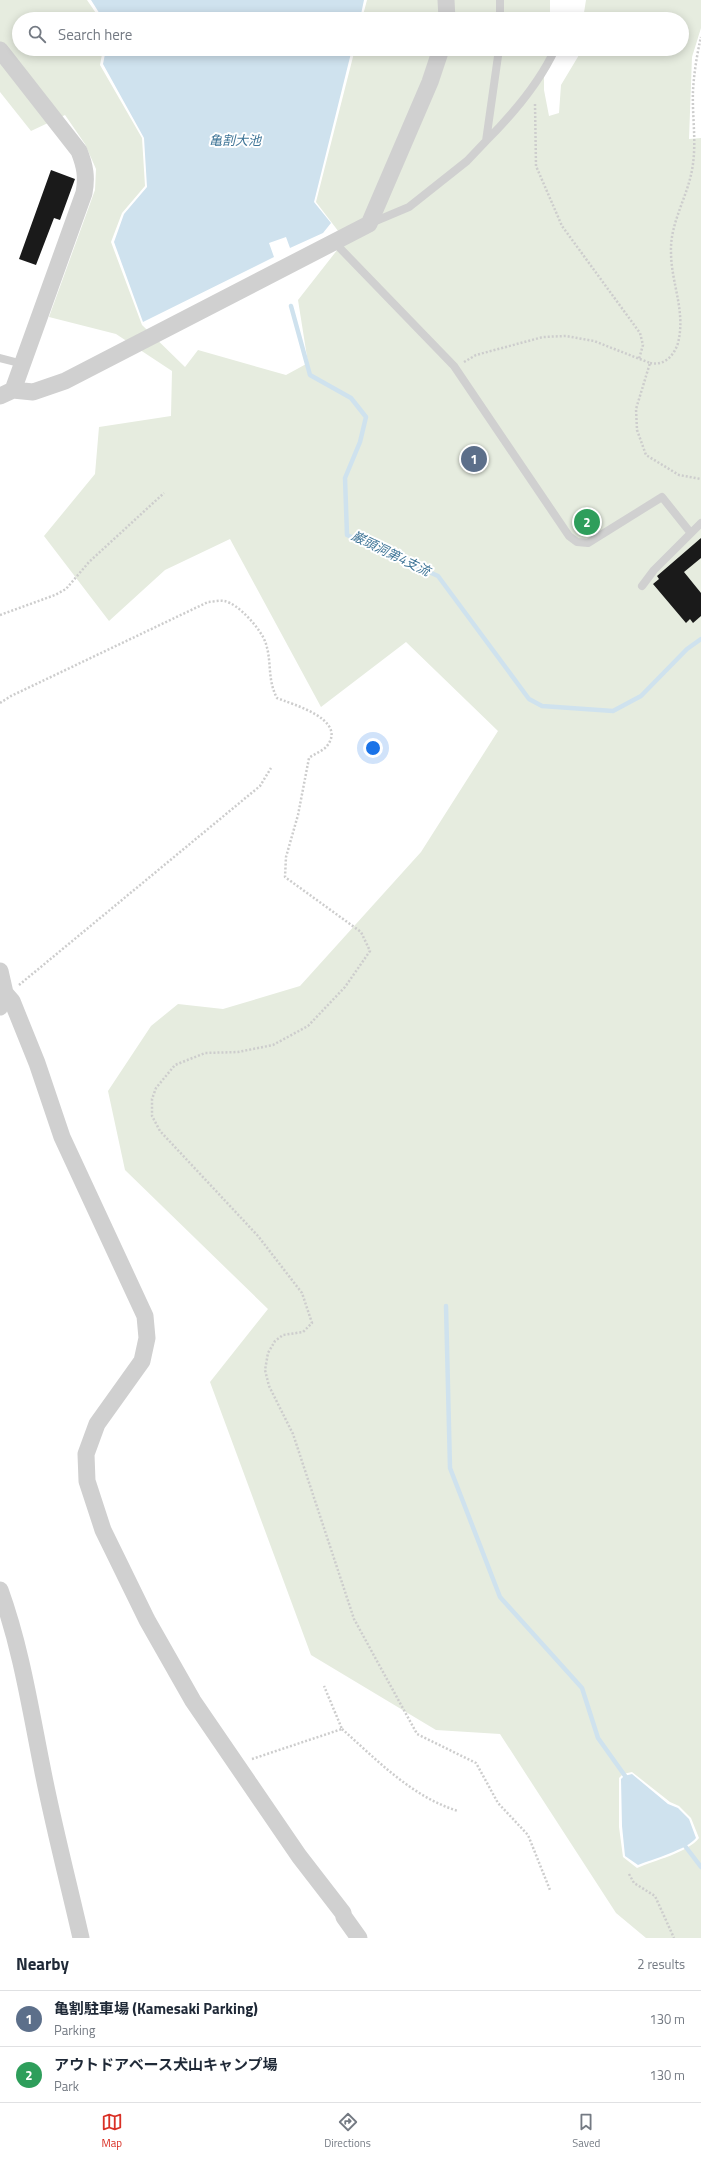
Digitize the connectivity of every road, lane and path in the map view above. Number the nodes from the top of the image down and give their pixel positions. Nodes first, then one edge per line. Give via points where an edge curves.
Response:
1 (446, 0) edge
2 (500, 0) edge
3 (447, 12) edge
4 (500, 12) edge
5 (701, 37) edge
6 (0, 50) edge
7 (439, 56) edge
8 (499, 56) edge
9 (552, 56) edge
10 (529, 93) junction
11 (486, 141) junction
12 (369, 224) junction
13 (335, 243) junction
14 (0, 358) edge
15 (639, 359) junction
16 (650, 363) junction
17 (23, 364) junction
18 (454, 366) junction
19 (7, 393) edge
20 (701, 479) edge
21 (164, 493) dead end
22 (701, 523) edge
23 (690, 532) junction
24 (642, 586) dead end
25 (0, 615) edge
26 (0, 703) edge
27 (271, 768) dead end
28 (0, 971) edge
29 (2, 1000) edge
30 (0, 1590) edge
31 (324, 1686) dead end
32 (342, 1729) junction
33 (236, 1764) junction
34 (458, 1811) dead end
35 (629, 1874) dead end
36 (550, 1890) dead end
37 (81, 1938) edge
38 (359, 1938) edge
39 (674, 1938) edge

1 - 3 street
2 - 4 lane
5 - 16 path via 693,90 693,166 676,220 671,253 681,315 678,344 667,361
6 - 17 street via 79,151 85,166 84,193
7 - 12 street
8 - 11 lane
9 - 10 lane
10 - 11 lane
10 - 15 path via 535,104 536,166 562,226 640,332 643,345
11 - 12 lane via 467,161 409,207
12 - 13 street
13 - 18 lane
13 - 19 street via 65,381 33,392
14 - 17 lane
15 - 16 path
15 - 18 path via 594,341 566,336 543,337 476,356
16 - 20 path via 636,409 637,430 646,455 679,475
17 - 19 street
18 - 23 lane via 557,521 577,542 588,542 662,497
21 - 25 path via 89,562 66,589
22 - 23 lane
23 - 24 lane
26 - 36 path via 208,602 222,600 242,610 260,632 268,652 270,686 277,698 315,712 329,728 330,738 327,746 309,758 298,815 286,857 285,877 361,932 370,951 345,987 308,1026 273,1045 238,1052 205,1053 175,1065 156,1088 152,1099 152,1116 160,1131 258,1236 302,1292 312,1323 303,1332 283,1335 275,1341 268,1353 265,1370 269,1386 292,1434 354,1619 417,1734 476,1763 498,1803 528,1835
27 - 29 path via 260,786
28 - 29 street
29 - 33 street via 12,1001 62,1137 145,1316 148,1338 142,1361 97,1424 86,1454 87,1481 103,1530 147,1620 193,1701
30 - 37 street via 11,1621 28,1694
31 - 32 path
32 - 33 path
32 - 34 path via 397,1778 444,1807
33 - 38 street
35 - 39 path via 634,1882 655,1896

